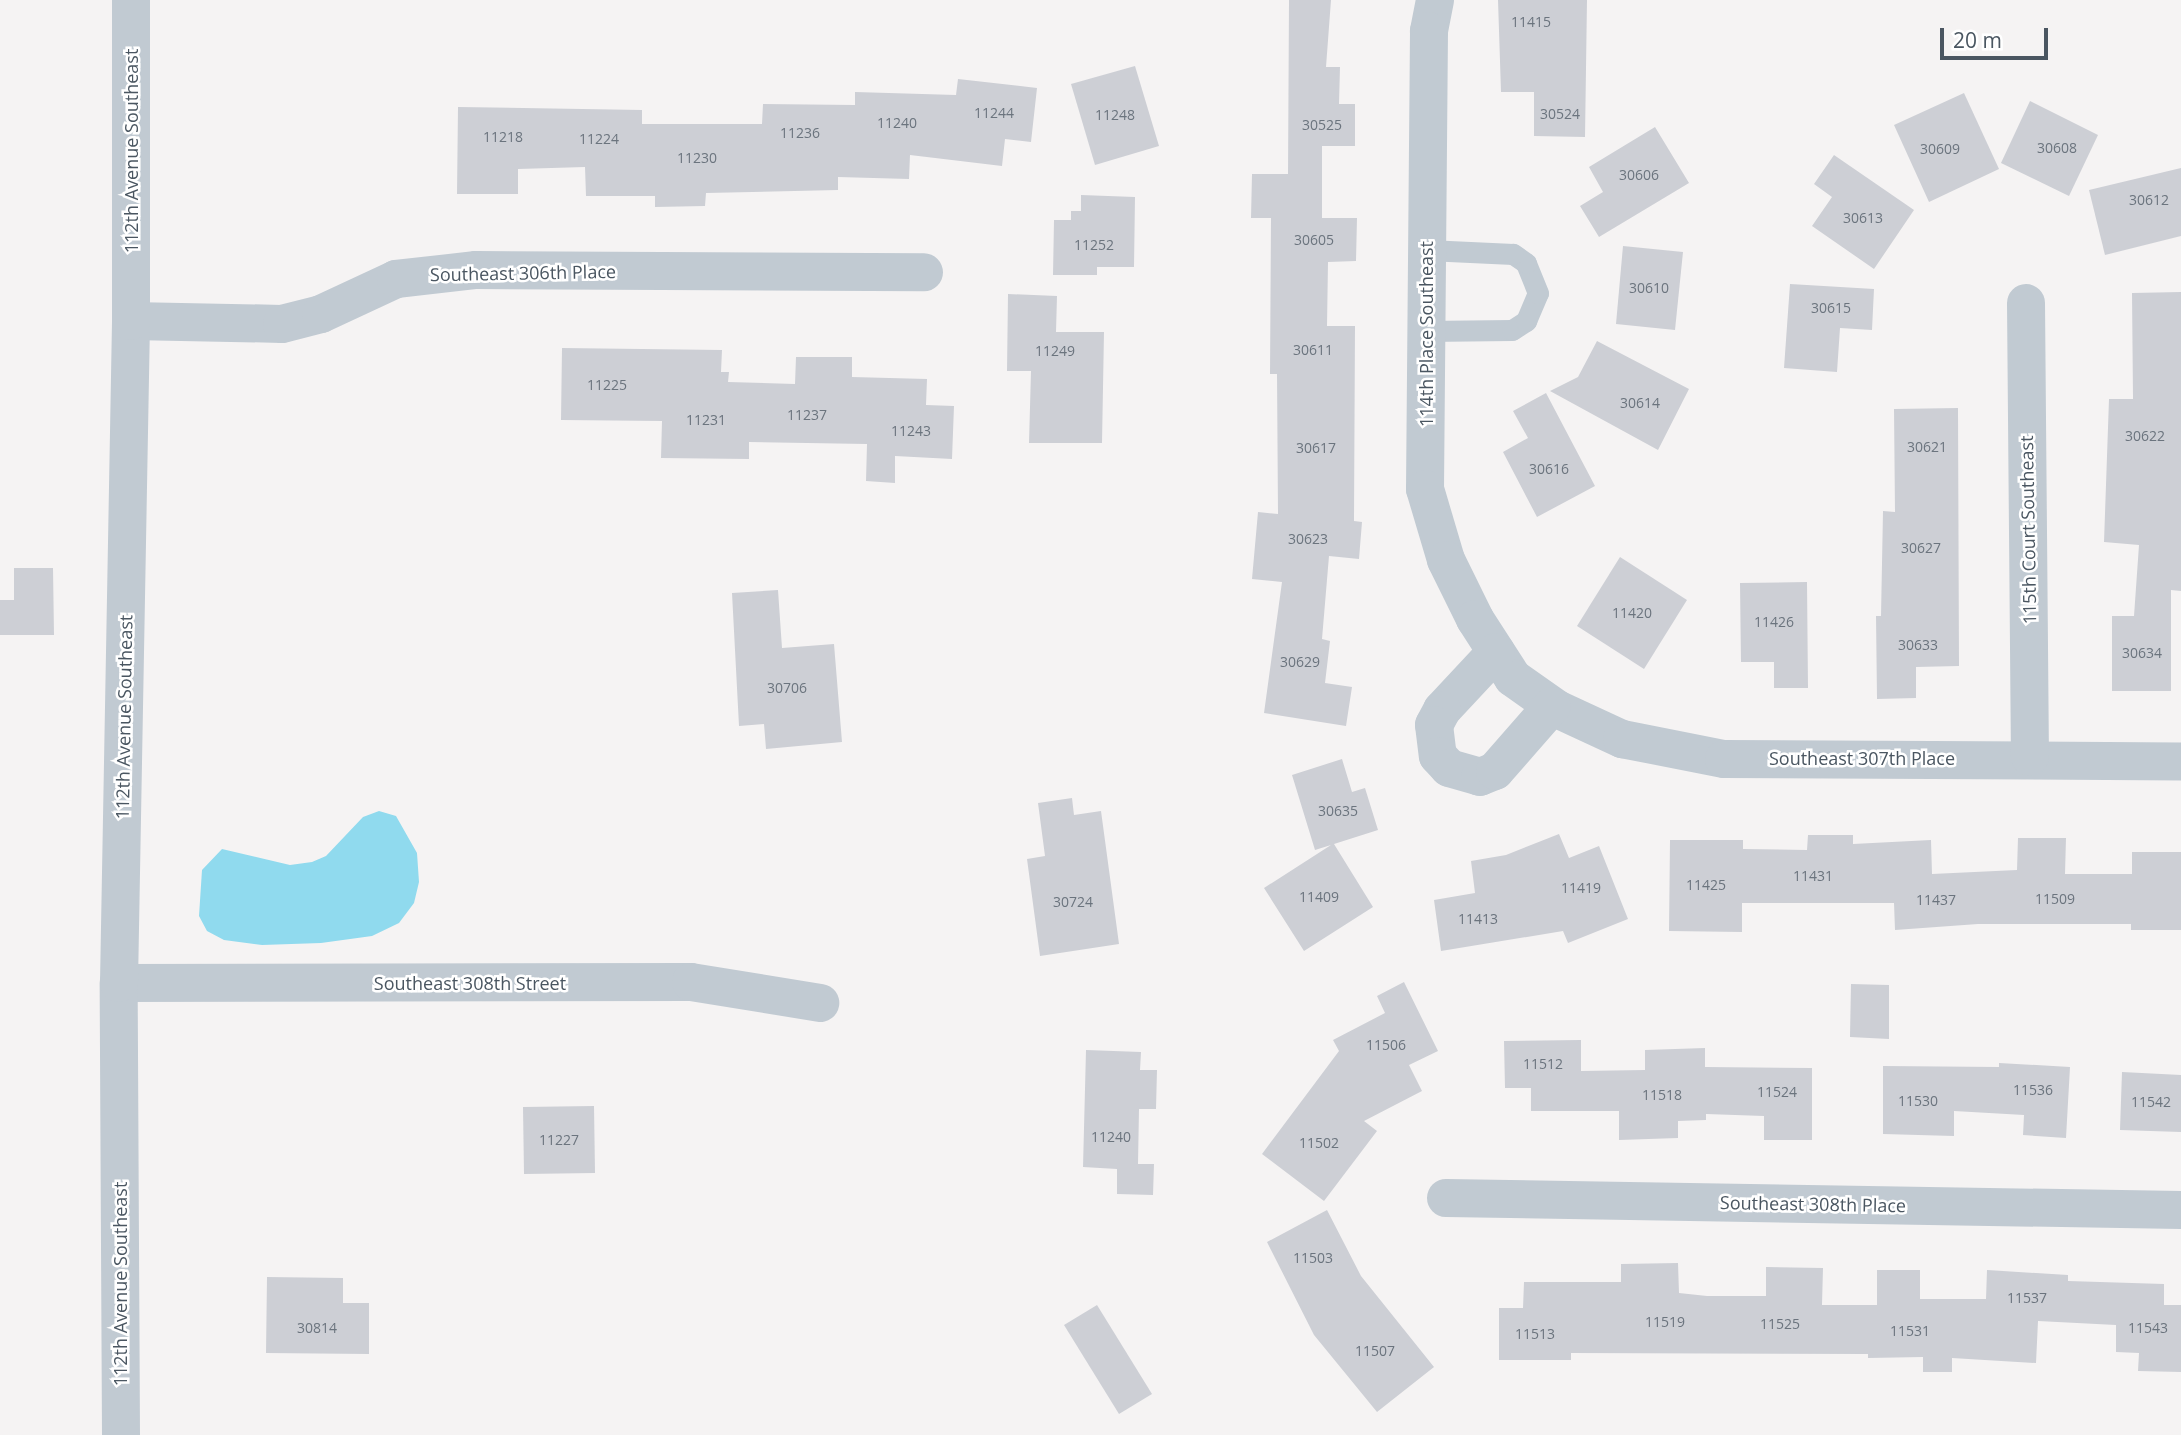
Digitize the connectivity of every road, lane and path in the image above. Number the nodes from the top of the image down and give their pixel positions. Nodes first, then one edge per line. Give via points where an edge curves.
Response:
1 (131, 0) edge
2 (1435, 0) edge
3 (1427, 250) junction
4 (924, 272) dead end
5 (2026, 303) dead end
6 (131, 321) junction
7 (1426, 331) junction
8 (1504, 665) junction
9 (1552, 706) junction
10 (2030, 757) junction
11 (2181, 761) edge
12 (118, 984) junction
13 (820, 1003) dead end
14 (1446, 1198) dead end
15 (2181, 1210) edge
16 (121, 1435) edge

1 - 6 street, 112th Avenue Southeast
2 - 3 street, 114th Place Southeast via 1429,31
3 - 7 street, 114th Place Southeast
3 - 7 lane via 1513,254 1527,263 1538,293 1526,321 1512,330
4 - 6 street, Southeast 306th Place via 476,270 396,279 321,314 282,324
5 - 10 street, 115th Court Southeast
6 - 12 street, 112th Avenue Southeast
7 - 8 street, 114th Place Southeast via 1425,489 1446,560
8 - 9 street, Southeast 307th Place
8 - 9 street via 1442,710 1434,725 1438,756 1450,768 1480,777 1496,771
9 - 10 street, Southeast 307th Place via 1622,739 1724,759
10 - 11 street, Southeast 307th Place
12 - 13 street, Southeast 308th Street via 691,982
12 - 16 street, 112th Avenue Southeast
14 - 15 street, Southeast 308th Place

